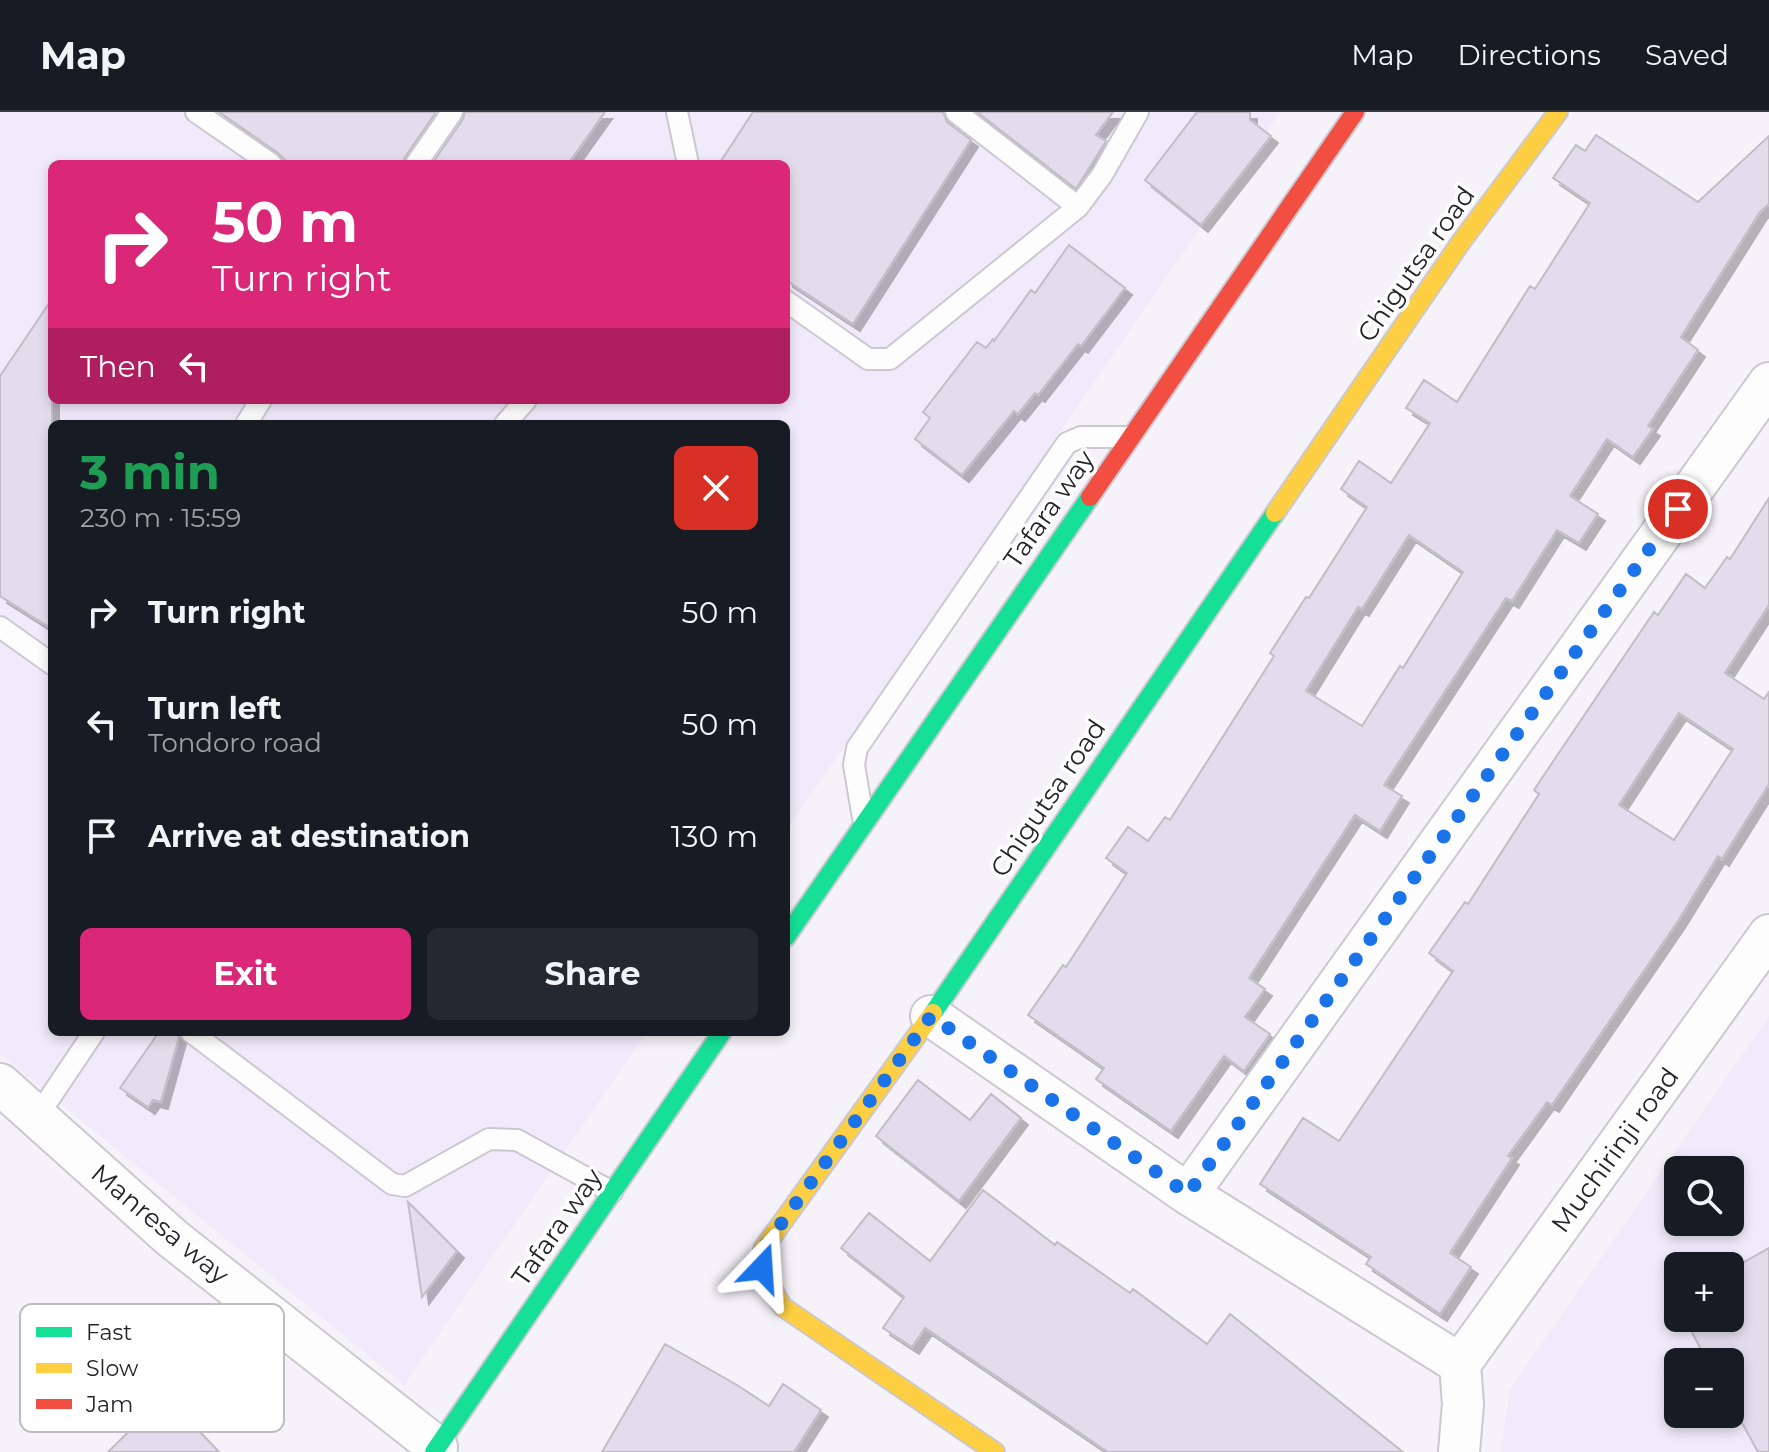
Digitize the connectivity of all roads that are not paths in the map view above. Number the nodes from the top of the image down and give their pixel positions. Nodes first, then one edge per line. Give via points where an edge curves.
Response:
1 (196, 112) edge
2 (452, 112) edge
3 (677, 112) edge
4 (956, 112) edge
5 (1138, 112) edge
6 (1355, 112) edge
7 (1558, 112) edge
8 (265, 160) edge
9 (419, 160) edge
10 (687, 160) edge
11 (1078, 207) junction
12 (790, 304) edge
13 (1769, 383) edge
14 (522, 404) edge
15 (508, 420) edge
16 (1130, 437) junction
17 (0, 627) edge
18 (48, 661) edge
19 (864, 822) junction
20 (790, 931) edge
21 (1769, 935) edge
22 (931, 1016) junction
23 (91, 1036) edge
24 (196, 1036) edge
25 (719, 1036) edge
26 (0, 1084) edge
27 (37, 1117) junction
28 (612, 1192) junction
29 (1188, 1194) junction
30 (254, 1304) edge
31 (284, 1328) edge
32 (1460, 1364) junction
33 (435, 1449) edge
34 (995, 1452) edge
35 (1459, 1452) edge

1 - 8 lane
2 - 9 lane
3 - 10 lane
4 - 11 lane
5 - 11 lane
6 - 16 street, Tafara way
7 - 22 street, Chigutsa road via 1461,242
11 - 12 lane via 890,359 868,359
13 - 29 street
14 - 15 lane
16 - 19 street, Tafara way
16 - 19 lane via 1081,437 1067,443 1049,468 857,748 854,765
17 - 18 lane
19 - 20 street, Tafara way
21 - 32 street, Muchirinji road
22 - 29 street
22 - 34 street, Chigutsa road via 763,1249 762,1268 783,1307
23 - 27 lane
24 - 28 lane via 392,1184 405,1186 489,1139 502,1138 517,1140
25 - 28 street, Tafara way
26 - 27 street, Manresa way
27 - 30 street, Manresa way
28 - 33 street, Tafara way
29 - 32 street
31 - 33 street, Manresa way
32 - 35 street

